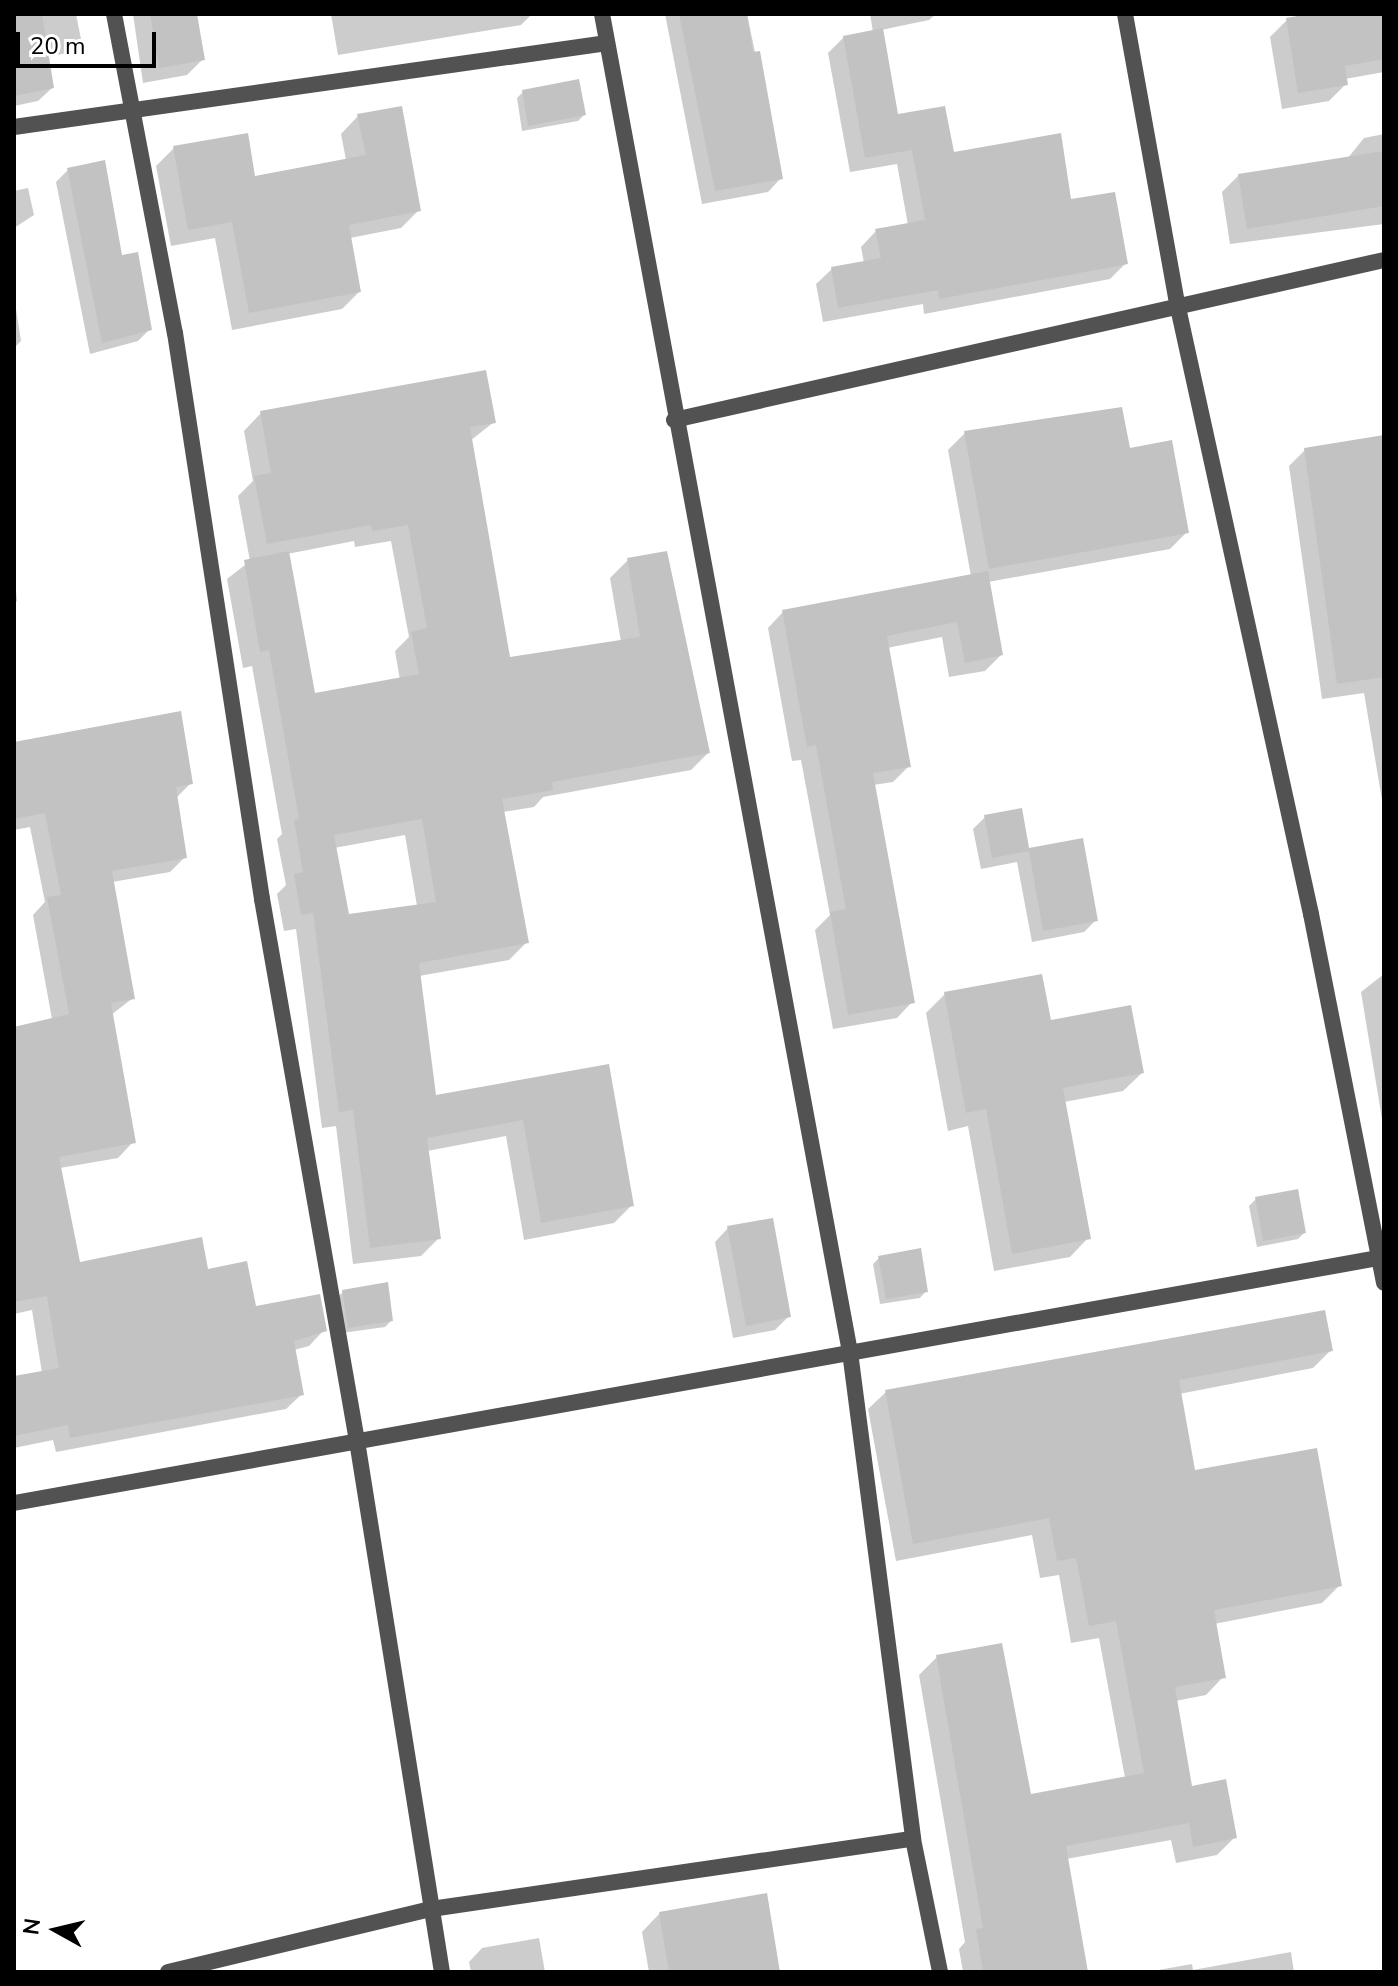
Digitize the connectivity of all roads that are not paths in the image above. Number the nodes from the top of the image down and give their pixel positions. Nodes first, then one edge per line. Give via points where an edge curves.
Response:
1 (114, 14) edge
2 (602, 14) edge
3 (1125, 14) edge
4 (607, 43) junction
5 (134, 110) junction
6 (14, 127) edge
7 (1384, 260) edge
8 (1177, 303) junction
9 (674, 420) junction
10 (1382, 1257) edge
11 (1384, 1283) edge
12 (850, 1352) junction
13 (357, 1441) junction
14 (14, 1503) edge
15 (913, 1839) junction
16 (431, 1909) junction
17 (168, 1972) edge
18 (442, 1972) edge
19 (940, 1972) edge

1 - 5 street
2 - 4 street
3 - 8 street
4 - 5 street
4 - 9 street
5 - 6 street
5 - 13 street via 215,583 262,899
7 - 8 street
8 - 9 street
8 - 10 street
9 - 12 street
10 - 11 street
10 - 12 street
12 - 13 street
12 - 15 street
13 - 14 street
13 - 16 street
15 - 16 street
15 - 19 street
16 - 17 street
16 - 18 street

